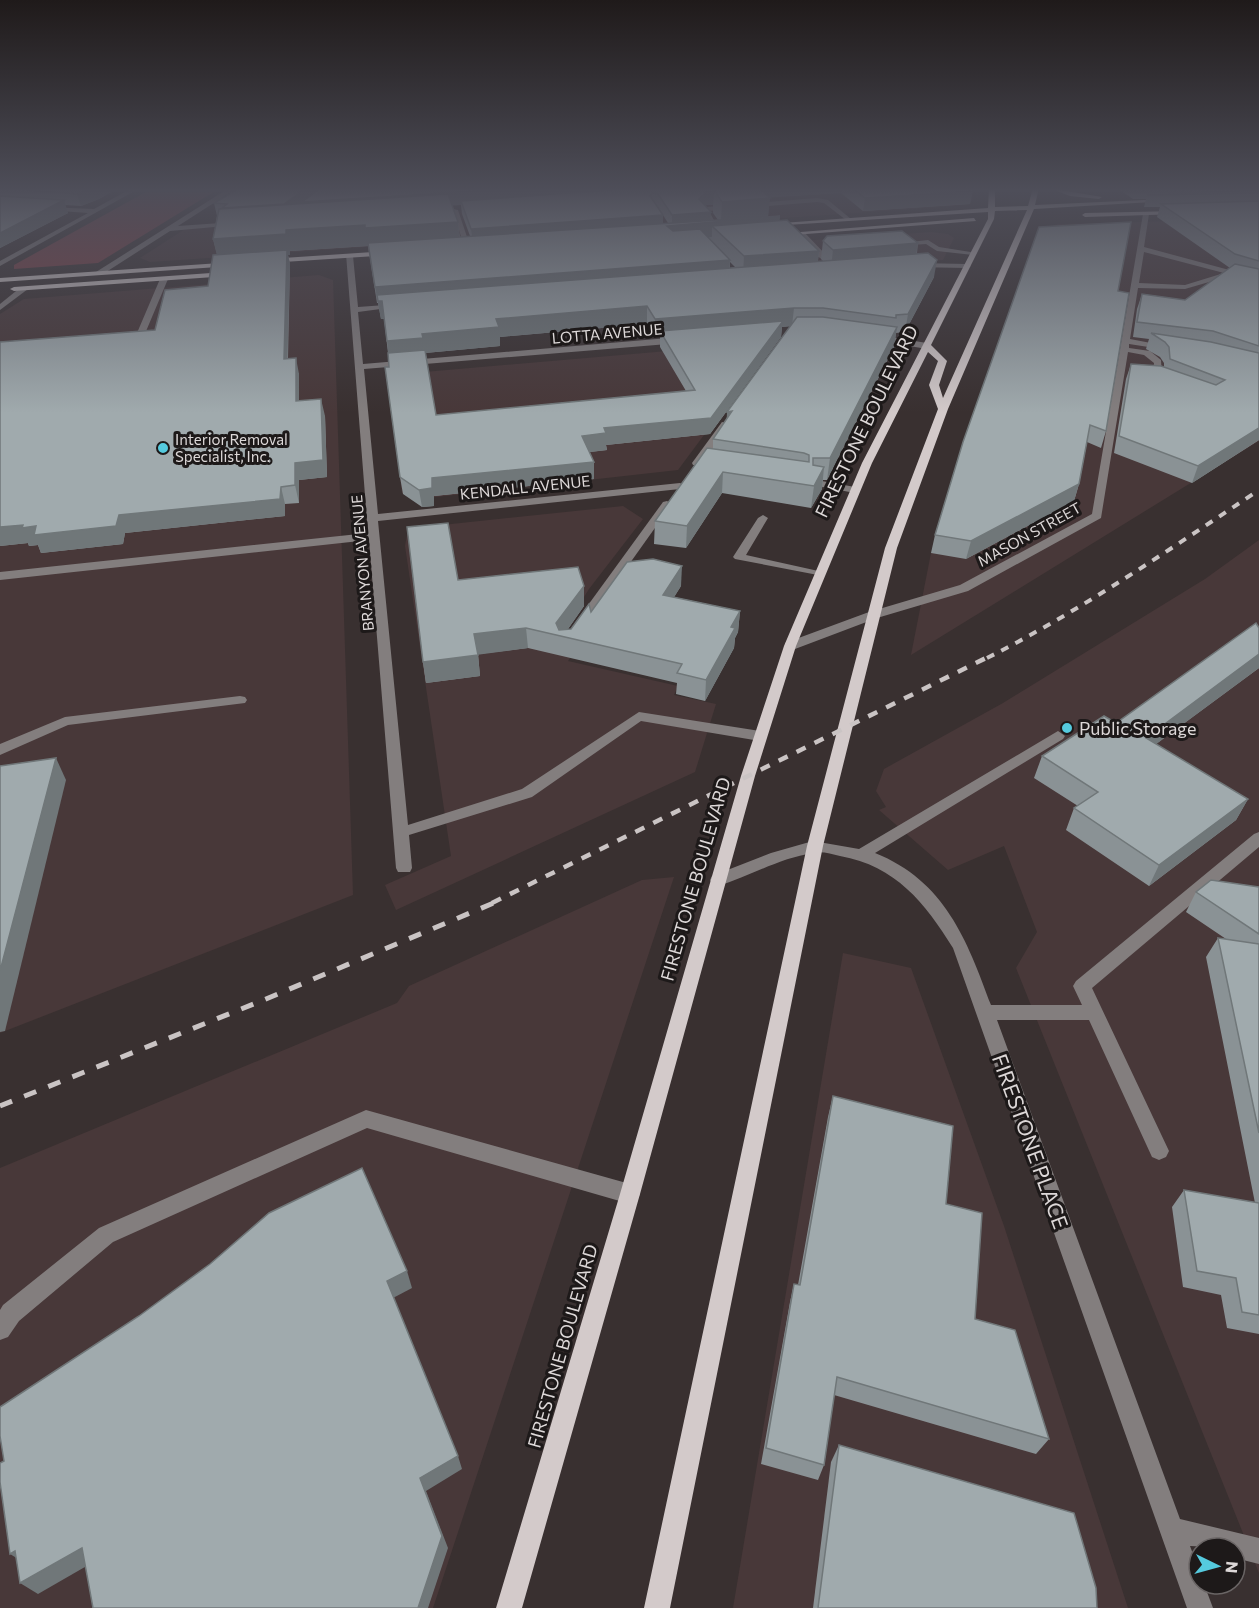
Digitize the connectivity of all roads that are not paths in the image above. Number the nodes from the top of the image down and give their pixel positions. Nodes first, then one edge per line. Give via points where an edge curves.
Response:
1 (114, 263) edge
2 (242, 263) edge
3 (350, 263) edge
4 (818, 263) edge
5 (832, 263) edge
6 (968, 263) edge
7 (1009, 263) edge
8 (1140, 263) edge
9 (1195, 263) edge
10 (908, 264) edge
11 (842, 265) edge
12 (967, 266) junction
13 (851, 271) edge
14 (100, 272) junction
15 (1233, 273) junction
16 (224, 274) edge
17 (164, 279) junction
18 (0, 280) edge
19 (1259, 280) edge
20 (1136, 285) junction
21 (24, 289) junction
22 (8, 290) dead end
23 (412, 305) edge
24 (0, 308) edge
25 (354, 310) junction
26 (117, 337) edge
27 (864, 337) edge
28 (687, 340) edge
29 (1126, 345) junction
30 (927, 346) junction
31 (1184, 349) edge
32 (359, 367) junction
33 (1121, 374) junction
34 (1133, 376) edge
35 (1144, 377) edge
36 (1157, 377) junction
37 (1168, 381) edge
38 (943, 409) junction
39 (731, 415) edge
40 (692, 472) junction
41 (816, 483) edge
42 (855, 490) junction
43 (373, 518) junction
44 (763, 518) dead end
45 (375, 536) junction
46 (819, 574) junction
47 (0, 576) edge
48 (873, 615) junction
49 (572, 636) edge
50 (790, 646) junction
51 (240, 700) dead end
52 (760, 736) junction
53 (1058, 736) dead end
54 (0, 750) edge
55 (402, 832) junction
56 (1259, 838) edge
57 (815, 846) junction
58 (862, 854) junction
59 (404, 868) dead end
60 (718, 880) junction
61 (985, 1012) junction
62 (1095, 1013) junction
63 (1159, 1152) dead end
64 (630, 1194) junction
65 (0, 1329) edge
66 (1171, 1529) junction
67 (1259, 1551) edge
68 (509, 1608) edge
69 (657, 1608) edge
70 (1200, 1608) edge

1 - 14 street
2 - 14 main road
3 - 25 street, BRANYON AVENUE
4 - 13 street via 827,272
5 - 11 street
6 - 12 main road, FIRESTONE BOULEVARD
7 - 38 main road
8 - 20 street, MASON STREET
9 - 15 street
10 - 12 street
12 - 30 main road, FIRESTONE BOULEVARD
14 - 18 main road
15 - 19 street
15 - 20 street via 1171,290
16 - 17 main road
17 - 21 main road
17 - 26 street via 140,336
20 - 29 street, MASON STREET
21 - 22 main road
21 - 24 street
23 - 25 street
25 - 32 street, BRANYON AVENUE
27 - 30 street
28 - 32 street, LOTTA AVENUE
29 - 31 street
29 - 33 street, MASON STREET
29 - 36 street via 1153,356 1158,362
30 - 38 main road via 943,361 934,385
30 - 42 main road, FIRESTONE BOULEVARD
32 - 43 street, BRANYON AVENUE
33 - 34 street
33 - 48 street, MASON STREET via 1097,516 964,588
35 - 36 street
36 - 37 street
38 - 48 main road via 899,525
39 - 40 street
40 - 43 street, KENDALL AVENUE
40 - 49 street
41 - 42 street
42 - 46 main road, FIRESTONE BOULEVARD
43 - 45 street, BRANYON AVENUE
44 - 46 street via 739,557
45 - 47 street
45 - 55 street, BRANYON AVENUE
46 - 50 main road, FIRESTONE BOULEVARD
48 - 50 street, MASON STREET
48 - 57 main road
50 - 52 main road, FIRESTONE BOULEVARD
51 - 54 street via 65,721
52 - 55 street via 639,716 527,793
52 - 60 main road, FIRESTONE BOULEVARD
53 - 58 street
55 - 59 street, BRANYON AVENUE
56 - 62 street via 1082,986
57 - 58 street, FIRESTONE PLACE
57 - 60 street, FIRESTONE PLACE
57 - 69 main road
58 - 61 street, FIRESTONE PLACE via 902,873 932,899 961,946
60 - 64 main road, FIRESTONE BOULEVARD
61 - 62 street
61 - 66 street, FIRESTONE PLACE
62 - 63 street
64 - 65 street via 366,1119 106,1234 11,1313
64 - 68 main road, FIRESTONE BOULEVARD
66 - 67 street
66 - 70 street, FIRESTONE PLACE

